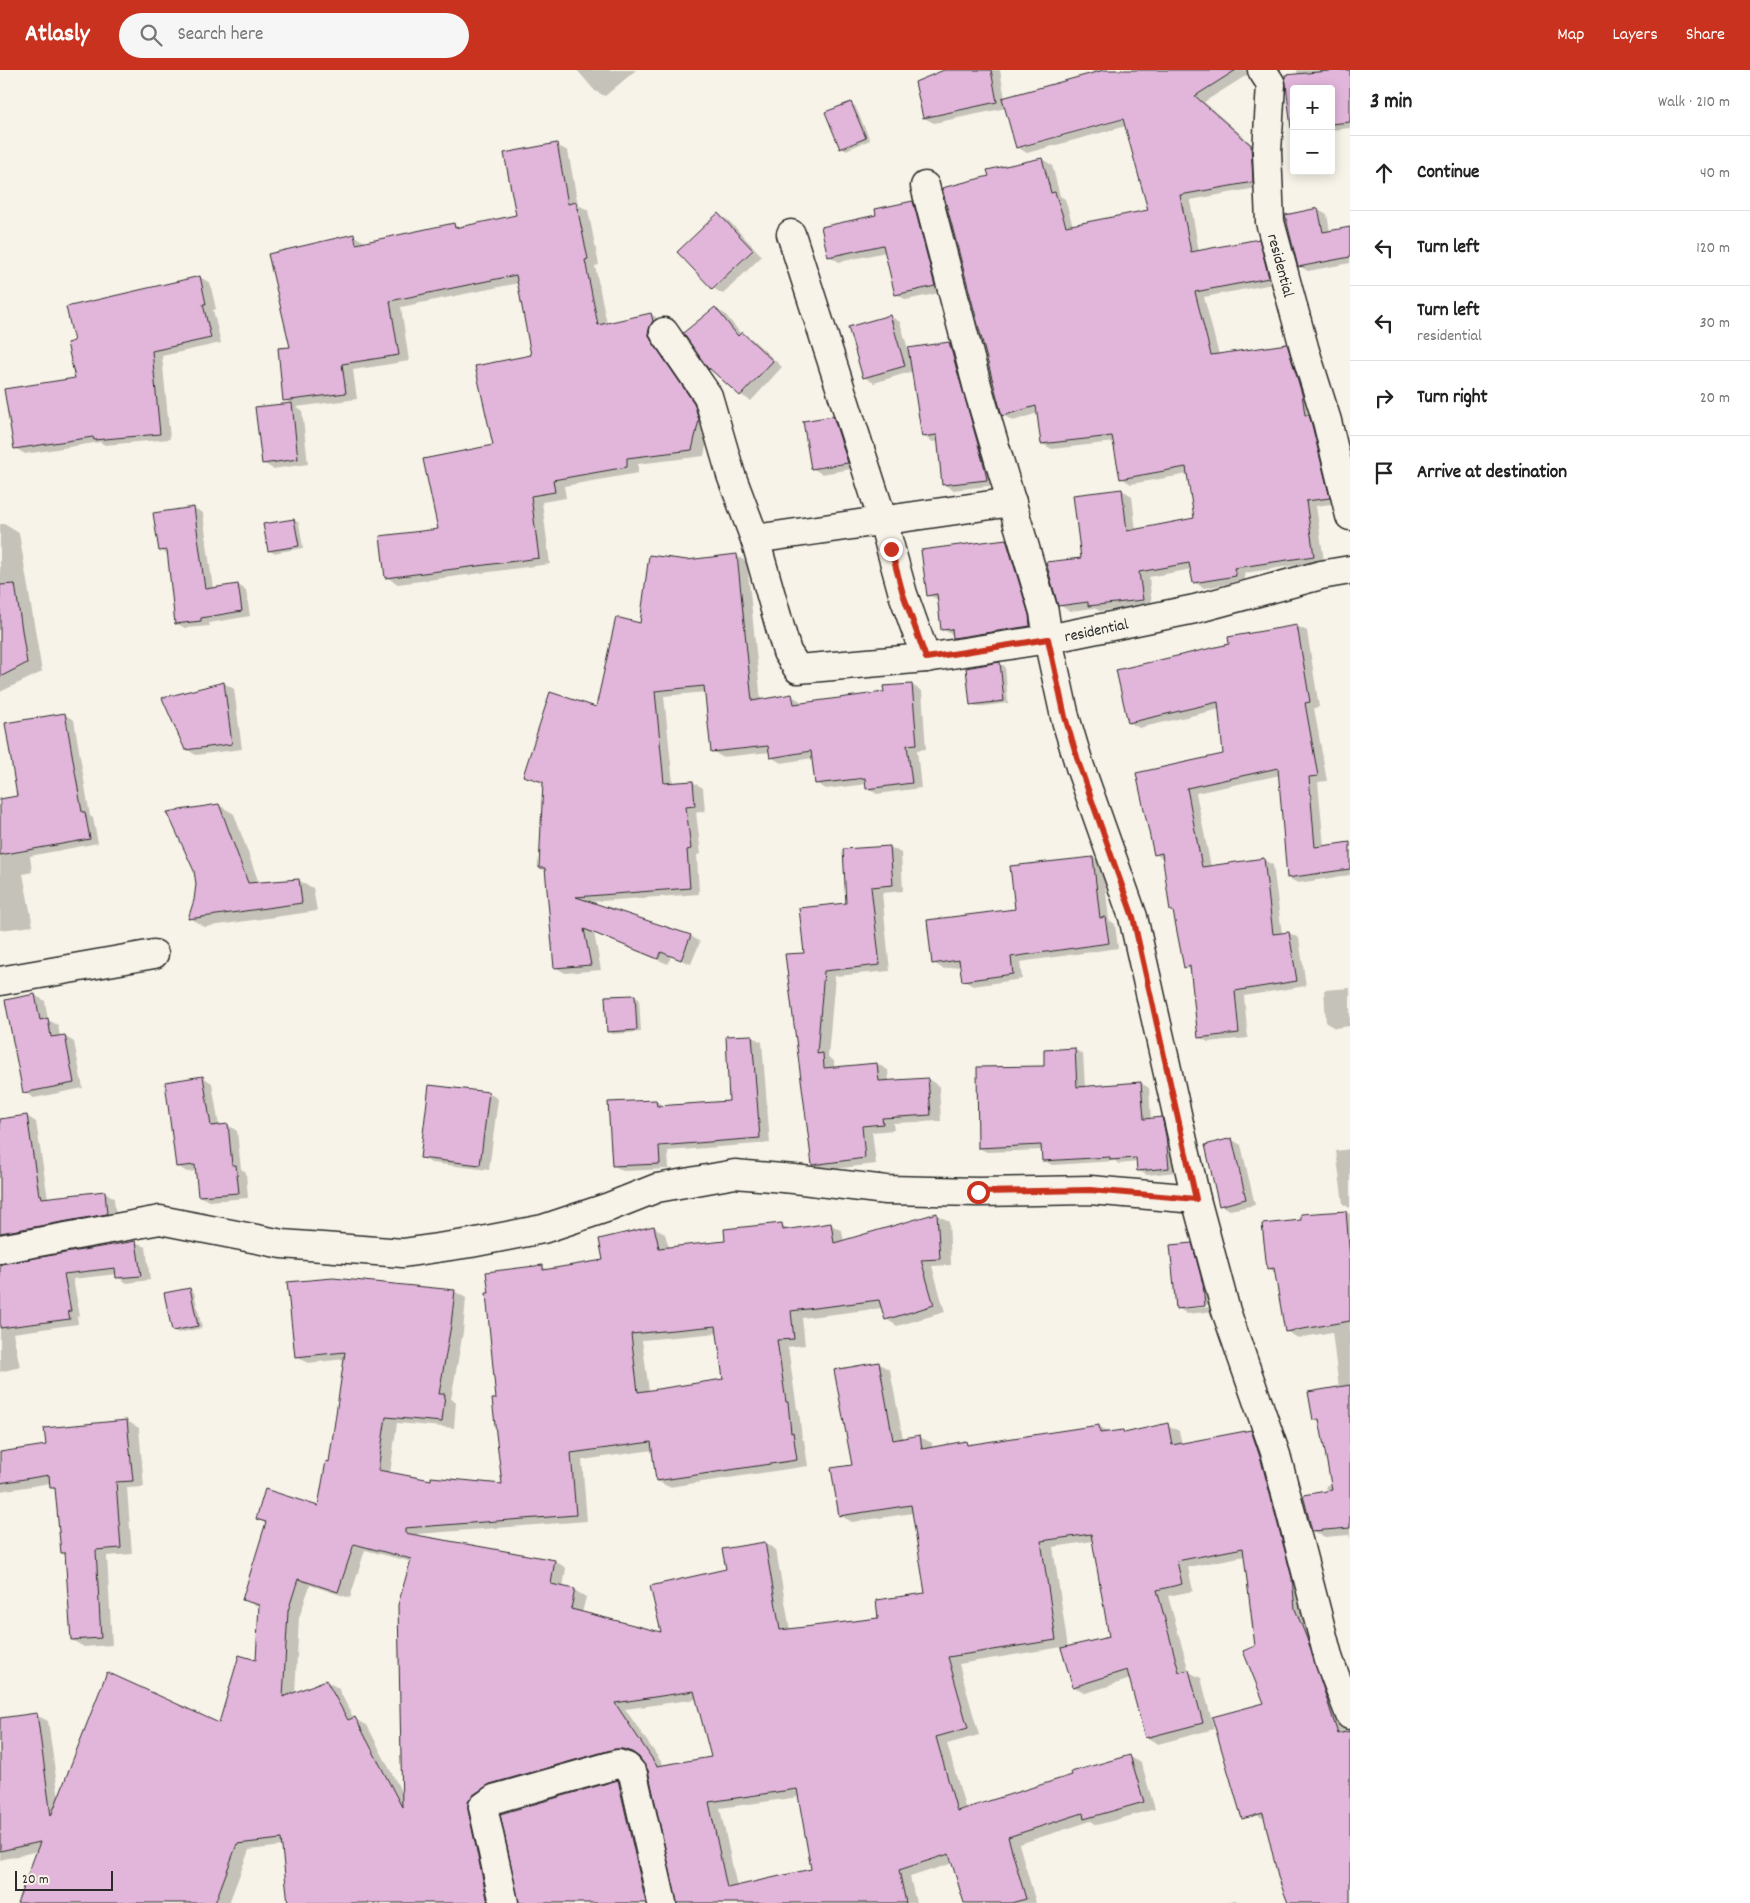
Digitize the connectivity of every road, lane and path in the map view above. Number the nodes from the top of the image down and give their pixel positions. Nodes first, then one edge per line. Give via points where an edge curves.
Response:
1 (1262, 70) edge
2 (925, 186) dead end
3 (791, 234) dead end
4 (664, 332) dead end
5 (1012, 502) junction
6 (1350, 516) edge
7 (883, 521) junction
8 (755, 539) junction
9 (1350, 570) edge
10 (1048, 639) junction
11 (926, 658) junction
12 (154, 954) dead end
13 (0, 981) edge
14 (1196, 1199) junction
15 (0, 1249) edge
16 (1350, 1715) edge
17 (504, 1903) edge
18 (662, 1903) edge

1 - 6 street, residential via 1271,84 1267,152 1270,222 1327,421
2 - 5 street via 978,389
3 - 7 street
4 - 8 street via 708,396 731,475
5 - 7 street
5 - 10 street via 1044,612
7 - 8 street
7 - 11 street via 903,594
8 - 11 street, residential via 787,652 798,669
9 - 10 street, residential via 1195,609
10 - 11 street, residential
10 - 14 street via 1075,750 1133,917
12 - 13 street
14 - 15 street via 1090,1190 886,1190 735,1174 657,1188 543,1229 403,1253 282,1244 160,1220
14 - 16 street via 1226,1312 1276,1455 1329,1660
17 - 18 street via 484,1807 494,1799 618,1764 633,1774

